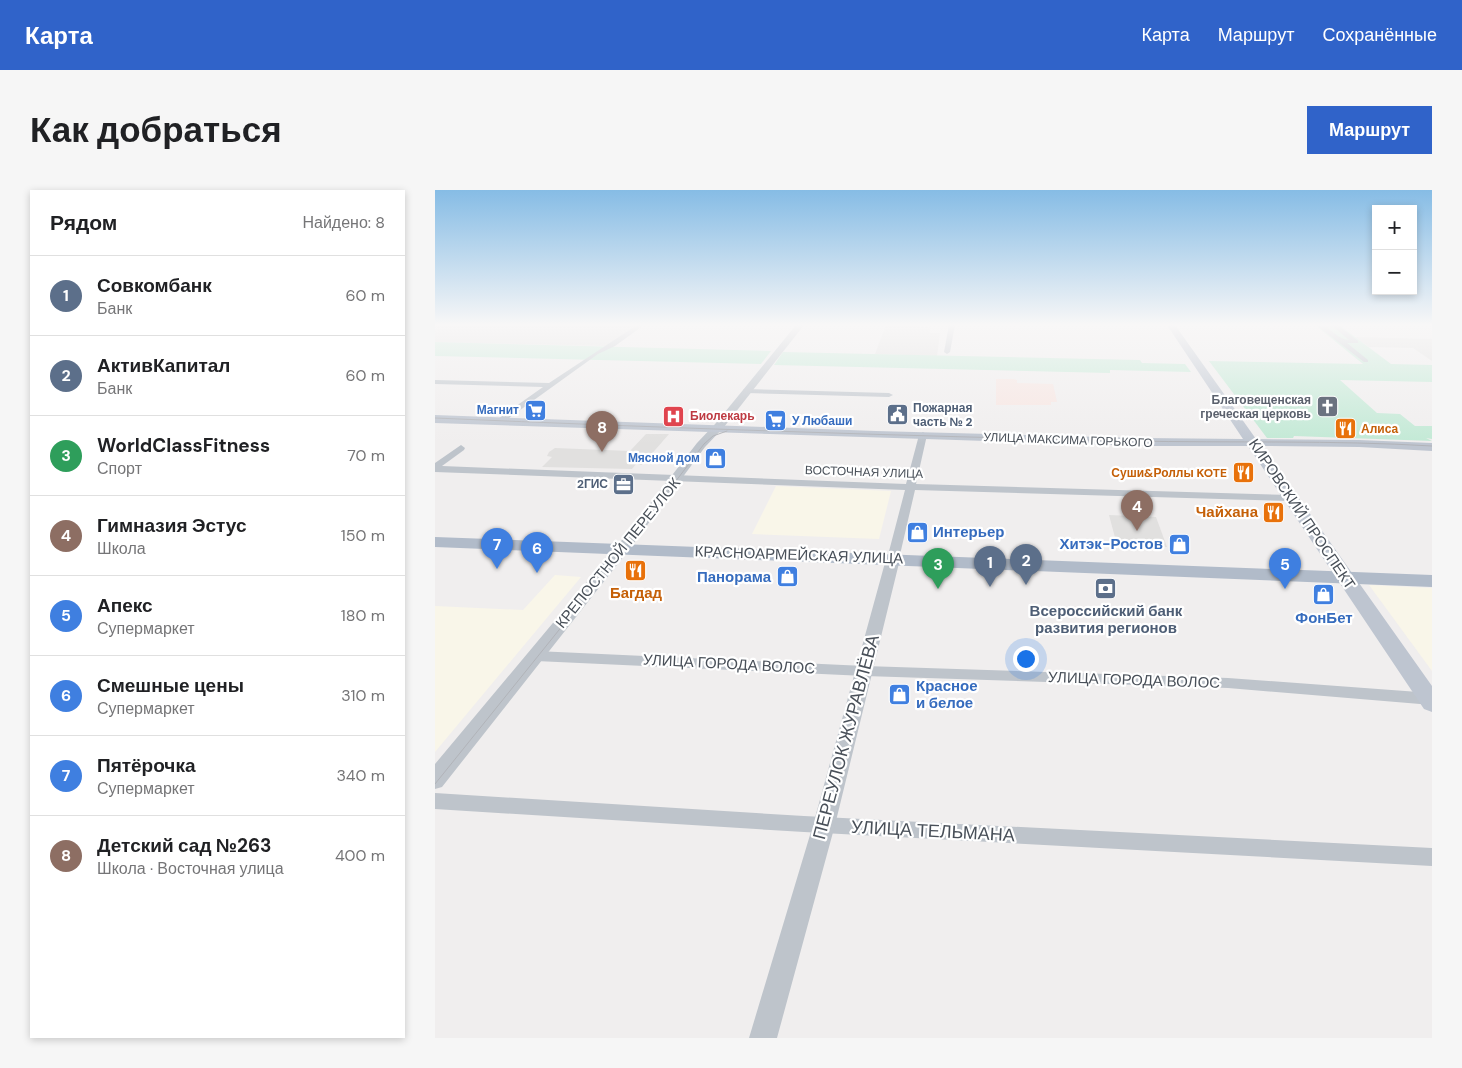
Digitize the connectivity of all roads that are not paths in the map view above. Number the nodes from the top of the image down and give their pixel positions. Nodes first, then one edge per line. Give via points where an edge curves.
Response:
1 (580, 365) edge
2 (768, 365) edge
3 (1199, 365) edge
4 (435, 382) edge
5 (551, 385) junction
6 (747, 391) junction
7 (889, 396) dead end
8 (435, 418) edge
9 (499, 421) junction
10 (716, 429) junction
11 (923, 435) junction
12 (1253, 443) junction
13 (1432, 447) edge
14 (461, 448) dead end
15 (435, 468) edge
16 (679, 477) junction
17 (911, 487) junction
18 (1291, 498) junction
19 (435, 534) edge
20 (435, 542) edge
21 (626, 544) junction
22 (894, 555) junction
23 (1432, 570) edge
24 (1342, 573) junction
25 (1432, 581) edge
26 (536, 656) junction
27 (865, 670) junction
28 (1431, 701) edge
29 (435, 780) edge
30 (435, 801) edge
31 (824, 825) junction
32 (1432, 858) edge
33 (763, 1038) edge

1 - 5 street
2 - 6 street, КРЕПОСТНОЙ ПЕРЕУЛОК
3 - 12 main road, КИРОВСКИЙ ПРОСПЕКТ
4 - 5 street
5 - 9 street
6 - 7 street
6 - 10 street, КРЕПОСТНОЙ ПЕРЕУЛОК
8 - 9 main road, УЛИЦА МАКСИМА ГОРЬКОГО
9 - 10 main road, УЛИЦА МАКСИМА ГОРЬКОГО
10 - 11 main road, УЛИЦА МАКСИМА ГОРЬКОГО
10 - 16 street, КРЕПОСТНОЙ ПЕРЕУЛОК
11 - 12 main road, УЛИЦА МАКСИМА ГОРЬКОГО
11 - 17 street, ПЕРЕУЛОК ЖУРАВЛЁВА
12 - 13 main road, УЛИЦА МАКСИМА ГОРЬКОГО
12 - 18 main road, КИРОВСКИЙ ПРОСПЕКТ
14 - 15 street
15 - 16 street, ВОСТОЧНАЯ УЛИЦА
16 - 17 street, ВОСТОЧНАЯ УЛИЦА
16 - 21 street, КРЕПОСТНОЙ ПЕРЕУЛОК
17 - 18 street, ВОСТОЧНАЯ УЛИЦА
17 - 22 street, ПЕРЕУЛОК ЖУРАВЛЁВА
18 - 24 main road, КИРОВСКИЙ ПРОСПЕКТ
19 - 21 main road, КРАСНОАРМЕЙСКАЯ УЛИЦА
20 - 21 main road, КРАСНОАРМЕЙСКАЯ УЛИЦА
21 - 22 main road, КРАСНОАРМЕЙСКАЯ УЛИЦА
21 - 26 street, КРЕПОСТНОЙ ПЕРЕУЛОК
22 - 24 main road, КРАСНОАРМЕЙСКАЯ УЛИЦА
22 - 27 street, ПЕРЕУЛОК ЖУРАВЛЁВА
23 - 24 main road, КРАСНОАРМЕЙСКАЯ УЛИЦА
24 - 25 main road, КРАСНОАРМЕЙСКАЯ УЛИЦА
24 - 28 main road, КИРОВСКИЙ ПРОСПЕКТ
26 - 27 street, УЛИЦА ГОРОДА ВОЛОС
26 - 29 street, КРЕПОСТНОЙ ПЕРЕУЛОК
27 - 28 street, УЛИЦА ГОРОДА ВОЛОС via 1228,684
27 - 31 street, ПЕРЕУЛОК ЖУРАВЛЁВА
30 - 31 street, УЛИЦА ТЕЛЬМАНА
31 - 32 street, УЛИЦА ТЕЛЬМАНА
31 - 33 street, ПЕРЕУЛОК ЖУРАВЛЁВА

